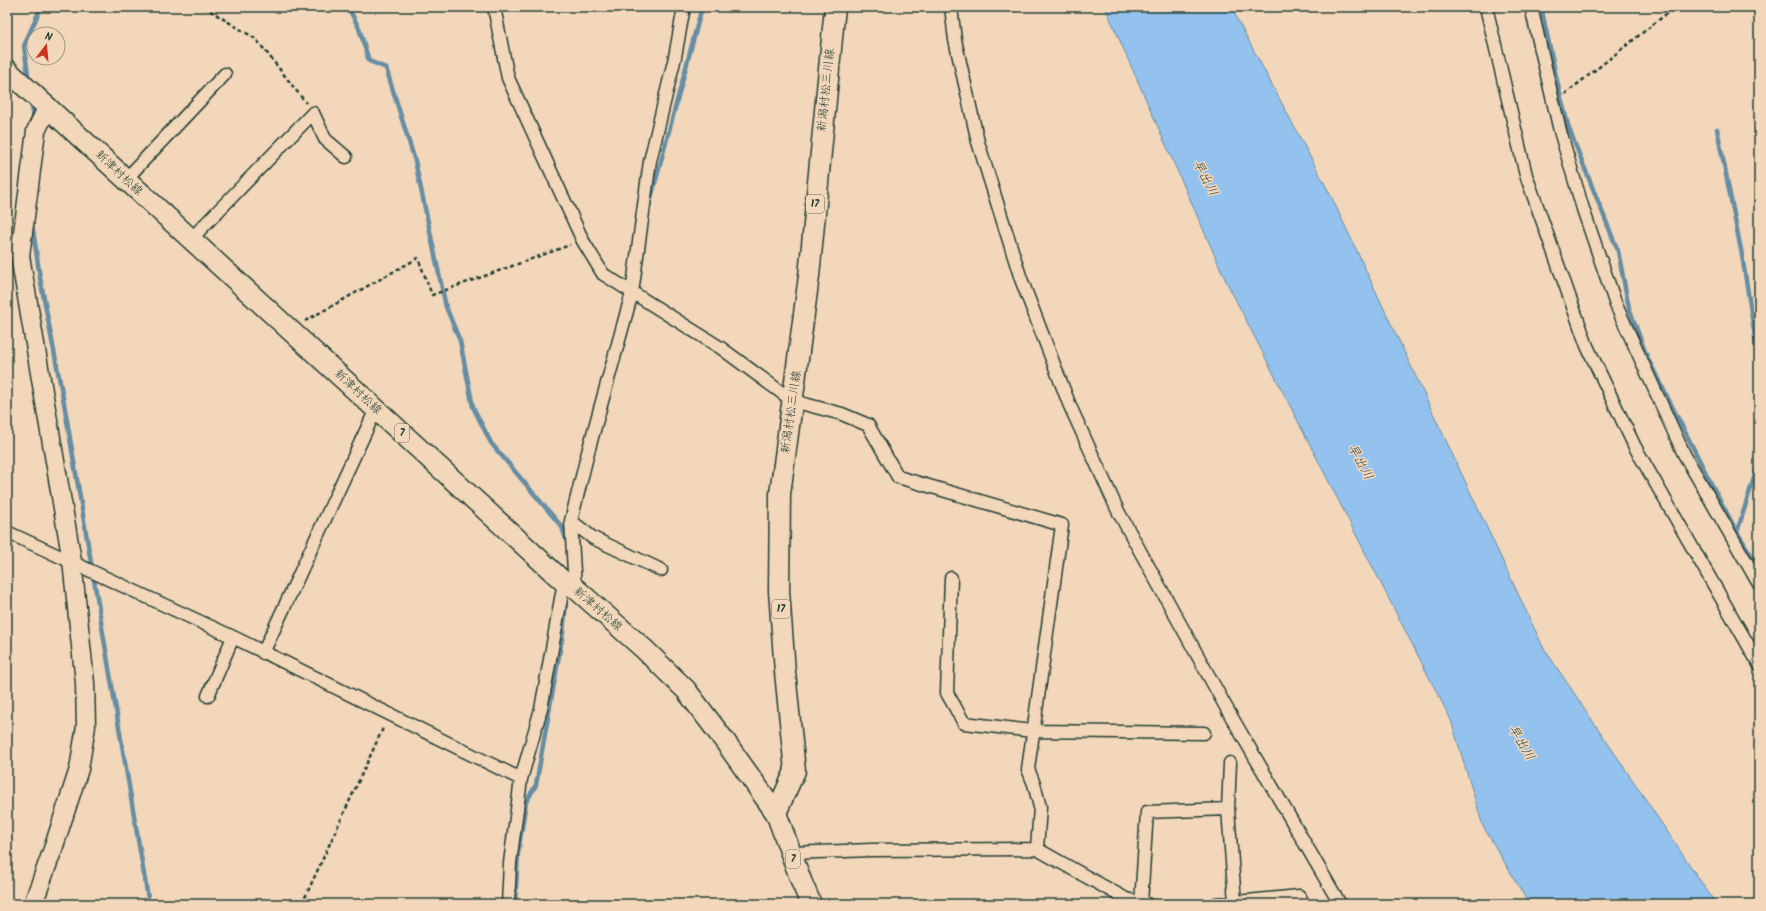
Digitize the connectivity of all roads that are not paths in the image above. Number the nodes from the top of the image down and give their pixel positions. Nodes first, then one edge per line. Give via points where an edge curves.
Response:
1 (494, 7) edge
2 (684, 7) edge
3 (835, 7) edge
4 (951, 7) edge
5 (1486, 7) edge
6 (1531, 7) edge
7 (7, 70) edge
8 (225, 74) dead end
9 (48, 106) junction
10 (346, 157) dead end
11 (126, 179) junction
12 (191, 239) junction
13 (632, 293) junction
14 (793, 401) junction
15 (376, 409) junction
16 (571, 521) junction
17 (7, 532) edge
18 (72, 561) junction
19 (661, 570) dead end
20 (950, 578) dead end
21 (1759, 584) edge
22 (570, 585) junction
23 (233, 637) junction
24 (263, 653) junction
25 (1759, 664) edge
26 (208, 696) dead end
27 (1033, 731) junction
28 (1204, 732) dead end
29 (1230, 763) dead end
30 (520, 779) junction
31 (1228, 809) junction
32 (776, 813) junction
33 (1037, 849) junction
34 (791, 853) junction
35 (1235, 902) junction
36 (1144, 903) edge
37 (33, 904) edge
38 (508, 904) edge
39 (811, 904) edge
40 (1216, 904) edge
41 (1304, 904) edge
42 (1340, 904) edge

1 - 13 street via 508,78 583,241 603,274
2 - 13 street via 650,161
3 - 14 main road, 新潟村松三川線 / 17 via 809,276
4 - 42 street via 955,40 978,142 1021,279 1070,406 1118,511 1227,709
5 - 25 street via 1526,175 1587,346 1635,447
6 - 21 street via 1560,131 1583,209 1616,305 1684,454
7 - 9 main road, 新津村松線 / 7
8 - 11 street
9 - 11 main road, 新津村松線 / 7
9 - 18 street via 36,131 20,256
10 - 12 street via 325,139 313,113
11 - 12 main road, 新津村松線 / 7
12 - 15 main road, 新津村松線 / 7
13 - 14 street via 721,348
13 - 16 street
14 - 27 street via 842,414 868,425 898,477 1062,525
14 - 32 main road, 新潟村松三川線 / 17 via 780,494 779,591 796,771
15 - 22 main road, 新津村松線 / 7
15 - 24 street
16 - 19 street via 594,538
16 - 22 street
17 - 18 street
18 - 23 street
18 - 37 street via 85,683 86,726 79,769
20 - 27 street via 947,693 964,724
22 - 30 street via 541,709
22 - 32 main road, 新津村松線 / 7 via 644,649 686,690
23 - 24 street
23 - 26 street
24 - 30 street
27 - 28 street
27 - 33 street via 1028,769 1040,807
29 - 31 street
30 - 38 street
31 - 35 street
31 - 36 street via 1147,812
32 - 34 main road, 7
33 - 34 street
33 - 36 street via 1126,899
34 - 39 main road, 7
35 - 40 street
35 - 41 street via 1299,896

